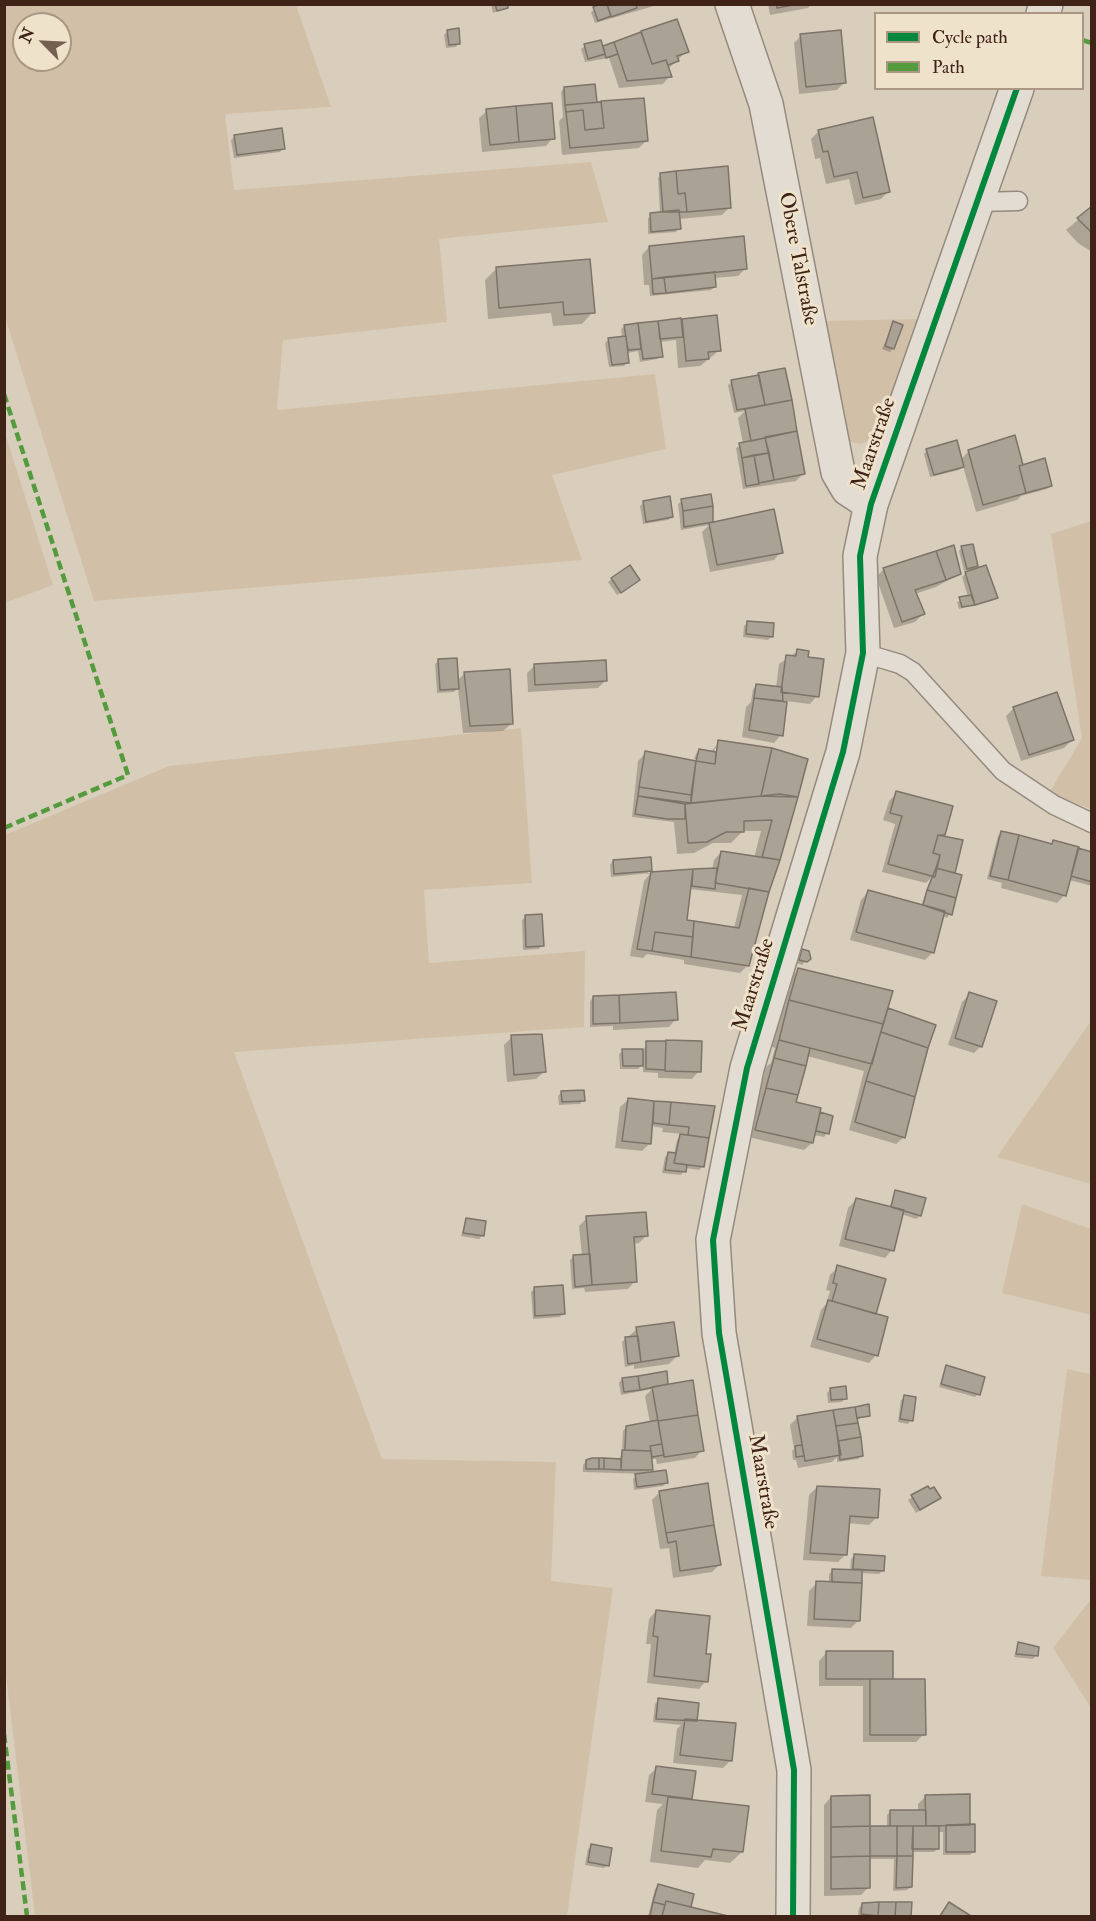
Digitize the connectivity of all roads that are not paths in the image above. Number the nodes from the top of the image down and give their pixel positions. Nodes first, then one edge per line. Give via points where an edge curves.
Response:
1 (732, 4) edge
2 (1016, 90) edge
3 (1018, 201) dead end
4 (977, 202) junction
5 (871, 504) junction
6 (863, 653) junction
7 (1092, 823) edge
8 (793, 1917) edge

1 - 5 street, Obere Talstraße via 766,104 838,472 848,489
2 - 4 street, Maarstraße
3 - 4 lane
4 - 5 street, Maarstraße
5 - 6 street, Maarstraße via 860,556
6 - 7 lane via 913,672 1003,771 1054,805
6 - 8 street, Maarstraße via 843,752 747,1068 713,1240 719,1333 794,1770

